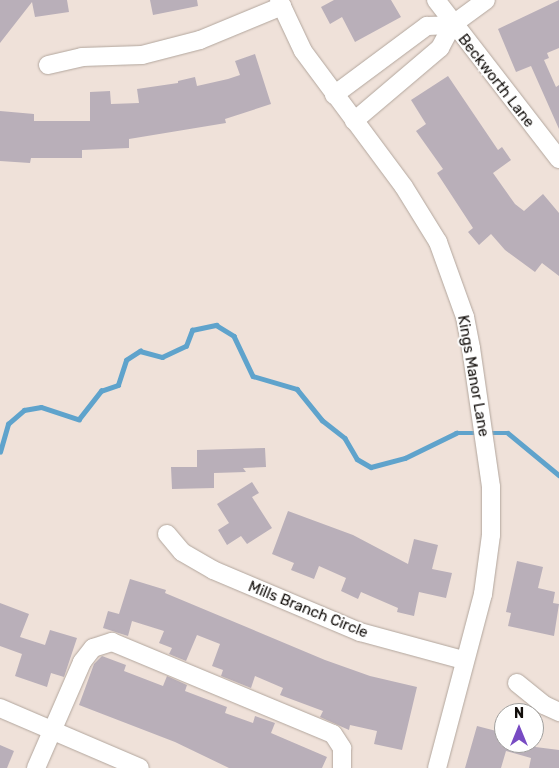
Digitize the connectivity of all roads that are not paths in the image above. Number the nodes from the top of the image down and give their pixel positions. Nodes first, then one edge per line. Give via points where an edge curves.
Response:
1 (436, 0) edge
2 (486, 0) edge
3 (280, 3) edge
4 (452, 24) junction
5 (48, 64) dead end
6 (334, 95) junction
7 (354, 121) junction
8 (559, 160) edge
9 (167, 534) dead end
10 (463, 660) junction
11 (517, 683) dead end
12 (0, 708) edge
13 (559, 712) edge
14 (51, 729) junction
15 (36, 768) edge
16 (140, 768) edge
17 (342, 768) edge
18 (437, 768) edge

1 - 4 street, Beckworth Lane
2 - 4 street
3 - 5 street via 200,40 142,55 82,58
3 - 6 street, Kings Manor Lane via 303,51
4 - 6 street via 427,26
4 - 7 street via 440,48
4 - 8 street, Beckworth Lane
6 - 7 street, Kings Manor Lane
7 - 10 street, Kings Manor Lane via 404,187 438,242 471,348 491,487 491,535 483,594
9 - 10 street, Mills Branch Circle via 182,552 213,570 360,632
10 - 18 street, Kings Manor Lane
11 - 13 street
12 - 14 street
14 - 15 street
14 - 16 street
14 - 17 street via 82,662 92,648 112,642 333,734 342,748

